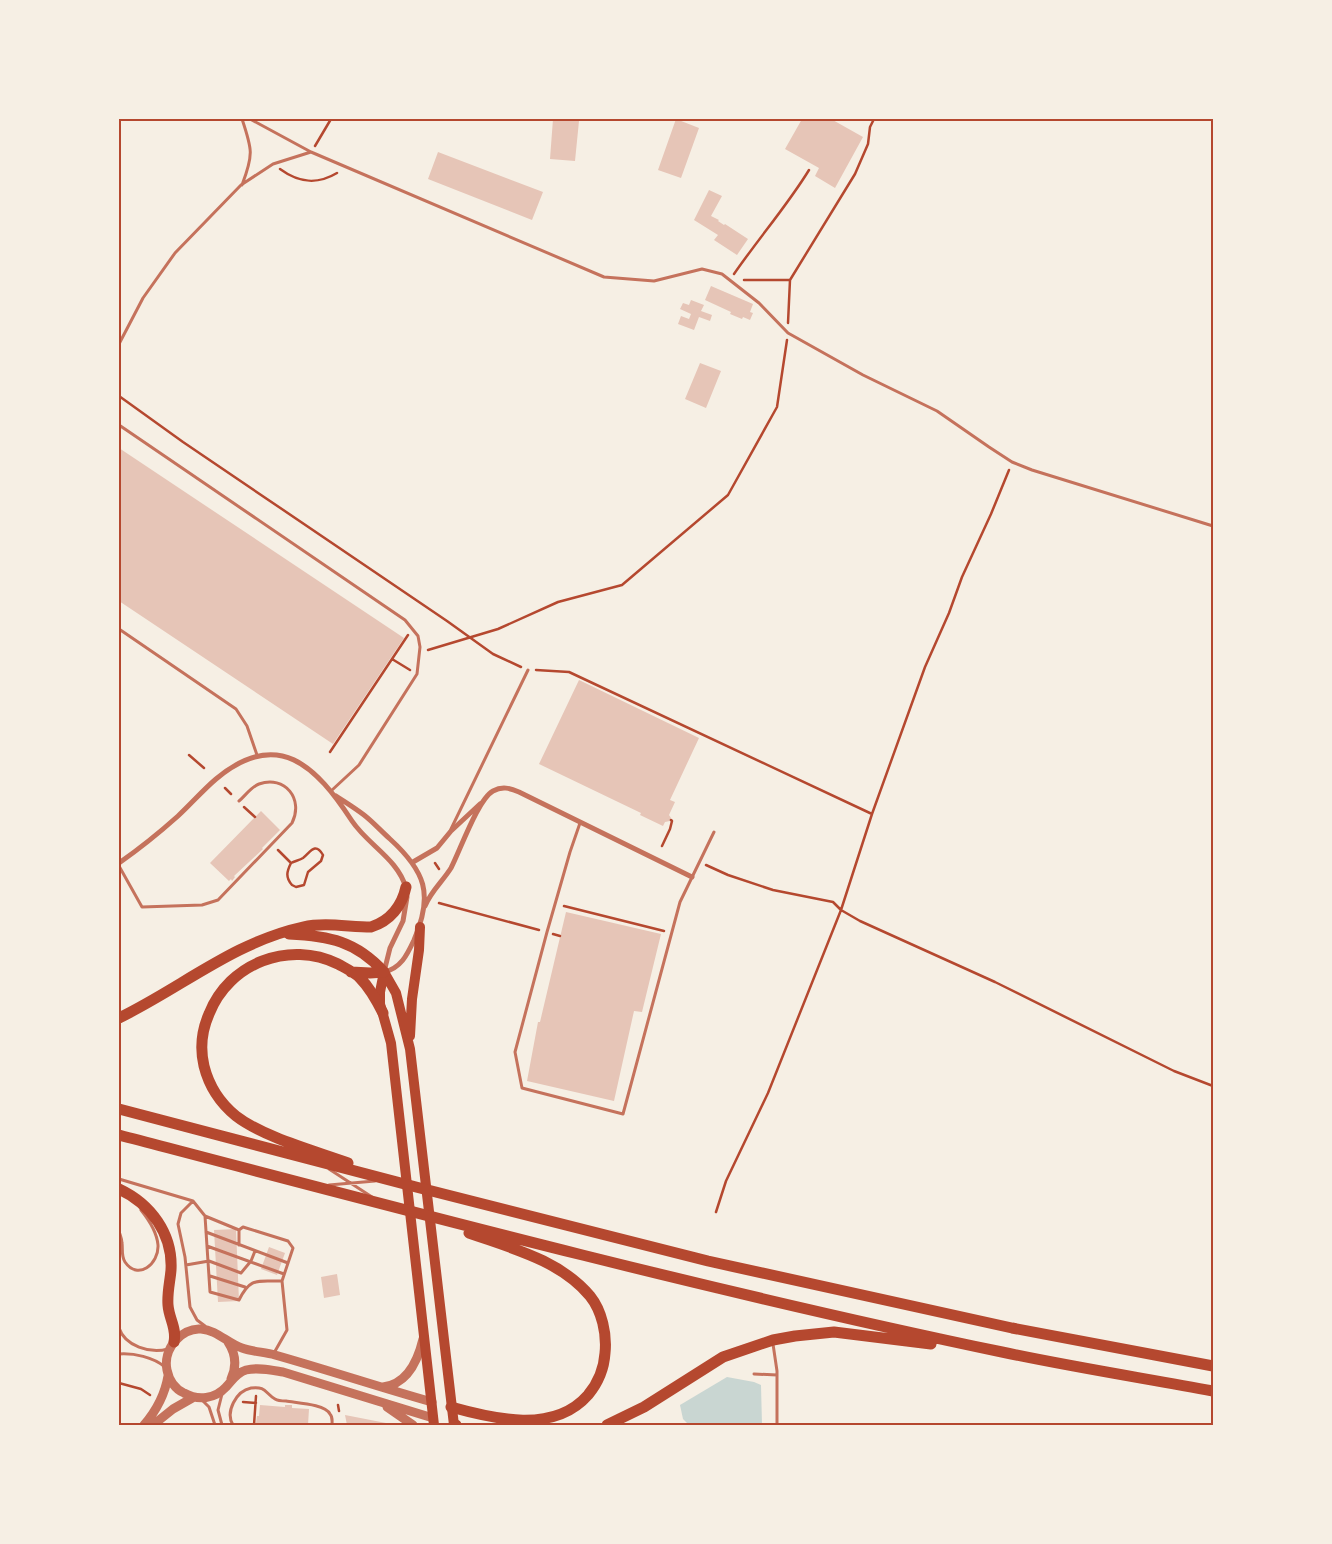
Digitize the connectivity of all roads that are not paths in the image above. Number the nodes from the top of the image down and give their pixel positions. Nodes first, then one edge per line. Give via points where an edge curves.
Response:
1 (242, 119) edge
2 (250, 119) edge
3 (312, 152) junction
4 (241, 185) junction
5 (119, 344) edge
6 (119, 426) edge
7 (1213, 526) edge
8 (119, 630) edge
9 (528, 670) road end
10 (257, 755) junction
11 (331, 791) junction
12 (336, 796) junction
13 (482, 802) junction
14 (240, 803) road end
15 (580, 823) junction
16 (451, 831) junction
17 (714, 832) dead end
18 (413, 862) junction
19 (119, 865) edge
20 (692, 877) junction
21 (406, 887) junction
22 (423, 911) junction
23 (420, 927) junction
24 (282, 934) junction
25 (351, 972) junction
26 (384, 972) junction
27 (383, 1013) junction
28 (119, 1018) edge
29 (410, 1050) junction
30 (119, 1109) edge
31 (119, 1135) edge
32 (318, 1162) junction
33 (119, 1179) edge
34 (388, 1180) junction
35 (351, 1183) junction
36 (314, 1186) junction
37 (416, 1187) junction
38 (119, 1189) edge
39 (193, 1201) junction
40 (385, 1205) junction
41 (411, 1212) junction
42 (205, 1216) junction
43 (238, 1230) junction
44 (119, 1232) edge
45 (206, 1232) junction
46 (240, 1245) junction
47 (207, 1246) junction
48 (255, 1251) junction
49 (208, 1261) junction
50 (251, 1262) junction
51 (288, 1263) junction
52 (186, 1265) junction
53 (284, 1274) junction
54 (210, 1276) junction
55 (282, 1281) junction
56 (246, 1287) junction
57 (119, 1328) edge
58 (213, 1331) junction
59 (424, 1336) junction
60 (223, 1337) junction
61 (773, 1340) junction
62 (172, 1345) junction
63 (1005, 1353) junction
64 (119, 1354) edge
65 (273, 1354) junction
66 (1213, 1366) edge
67 (168, 1373) junction
68 (754, 1374) dead end
69 (777, 1375) junction
70 (227, 1386) junction
71 (379, 1388) junction
72 (1213, 1391) edge
73 (197, 1398) junction
74 (379, 1401) junction
75 (432, 1402) junction
76 (451, 1407) junction
77 (434, 1421) edge
78 (144, 1425) edge
79 (153, 1425) edge
80 (215, 1425) edge
81 (222, 1425) edge
82 (233, 1425) edge
83 (332, 1425) edge
84 (413, 1425) edge
85 (454, 1425) edge
86 (607, 1425) edge
87 (777, 1425) edge

1 - 4 lane via 252,148 249,168
2 - 3 lane
3 - 4 lane via 273,164
3 - 7 lane via 604,277 654,280 702,268 722,274 759,303 788,333 936,411 1012,462
4 - 5 lane via 175,253 143,298
6 - 11 lane via 405,620 418,636 417,674 359,765
8 - 10 lane via 240,713
9 - 16 lane
10 - 11 street via 277,755 298,762
10 - 19 street via 216,779 176,818
11 - 12 street
12 - 18 street via 364,815
12 - 21 street via 356,827 398,870
13 - 15 street via 492,792 512,789
13 - 16 street
13 - 22 street via 454,863 431,894
14 - 19 lane via 255,786 269,782 279,783 288,790 296,807 292,823 218,900 202,905 142,907
15 - 20 street
15 - 20 lane via 515,1052 522,1088 623,1114 680,902
16 - 18 street via 437,848
17 - 20 lane
18 - 22 street via 424,890
21 - 24 highway via 397,909 377,925 303,927
21 - 26 street via 404,921 390,948
22 - 23 street
23 - 26 street via 403,960
23 - 29 main road
24 - 26 highway via 314,935 344,942 362,951
24 - 28 highway via 230,954
25 - 26 highway
25 - 27 highway via 365,984
25 - 37 highway via 324,958 296,954 273,957 246,969 222,990 208,1016 202,1045 205,1069 219,1098 251,1126
26 - 27 main road via 380,992
26 - 29 main road via 396,993
27 - 59 main road via 391,1043
29 - 76 main road
30 - 32 highway
31 - 36 highway
32 - 34 highway
32 - 35 lane
33 - 39 lane
34 - 35 lane
34 - 37 highway
35 - 36 lane
35 - 40 lane
36 - 40 highway
37 - 66 highway via 708,1261 863,1296
38 - 44 lane via 138,1206 153,1230 158,1244 154,1262 146,1269 137,1270 127,1264
38 - 62 highway via 151,1211 166,1238 171,1266 168,1306 175,1329
39 - 42 lane
39 - 52 lane via 181,1213 178,1224
40 - 41 highway
41 - 63 highway via 702,1285
41 - 76 highway via 532,1256 565,1274 590,1297 601,1316 605,1335 605,1355 599,1378 581,1401 562,1414 519,1420
42 - 43 lane
42 - 45 lane
43 - 46 lane
43 - 51 lane via 243,1227 288,1241 293,1248
45 - 46 lane
45 - 47 lane
46 - 48 lane
47 - 49 lane
47 - 50 lane
48 - 50 lane
48 - 51 lane
49 - 50 lane via 241,1273
49 - 52 lane
49 - 54 lane
50 - 53 lane
51 - 53 lane
52 - 58 lane via 190,1307 197,1320
53 - 55 lane
54 - 56 lane
54 - 56 lane via 210,1292 239,1300
55 - 56 lane via 251,1282
55 - 65 lane via 287,1330
57 - 62 lane via 126,1340 134,1345 156,1350
58 - 60 street
58 - 62 street via 194,1329
59 - 71 street via 420,1353 408,1373 393,1385
59 - 75 main road
60 - 65 street via 241,1348
60 - 70 street via 234,1353 235,1366
61 - 63 highway via 834,1332
61 - 69 lane
61 - 86 highway via 723,1357 644,1407
62 - 67 street via 167,1359
63 - 72 highway
64 - 67 lane via 132,1354 160,1363
65 - 71 street
67 - 73 street via 178,1390
67 - 78 street via 161,1400
68 - 69 lane
69 - 87 lane
70 - 73 street via 212,1396
70 - 74 street via 235,1376 256,1368 283,1372
70 - 81 lane via 218,1410
71 - 75 street
73 - 79 street via 173,1409
73 - 80 lane via 209,1407
74 - 77 street
74 - 84 street
75 - 76 main road
75 - 77 main road
76 - 85 main road
77 - 85 main road
82 - 83 lane via 230,1419 232,1406 250,1388 257,1388 267,1391 275,1399 316,1405 327,1410 332,1417

